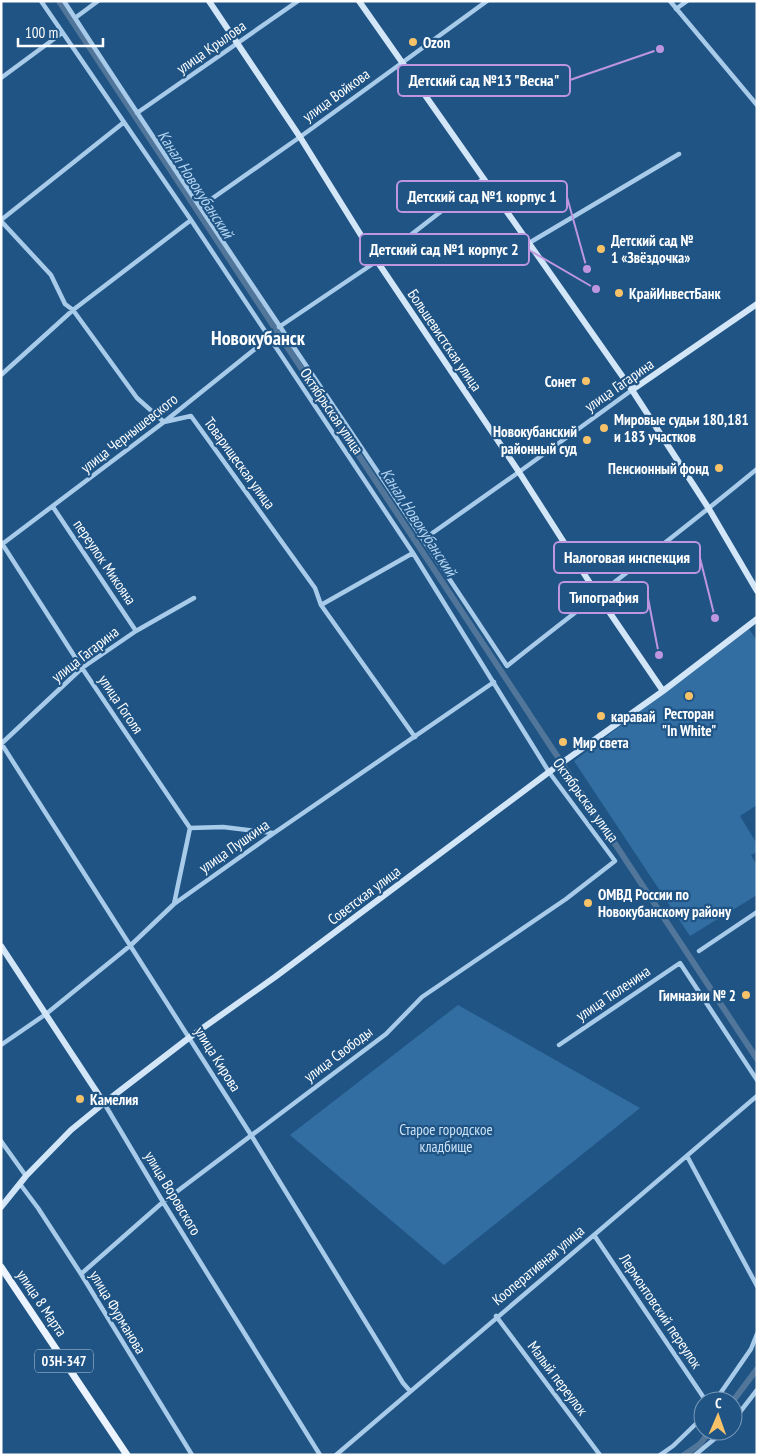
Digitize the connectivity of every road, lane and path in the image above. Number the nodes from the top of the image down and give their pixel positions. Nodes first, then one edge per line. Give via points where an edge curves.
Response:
1 (41, 1) edge
2 (64, 1) edge
3 (98, 1) edge
4 (209, 1) edge
5 (298, 1) edge
6 (359, 1) edge
7 (487, 1) edge
8 (670, 1) edge
9 (687, 1) edge
10 (676, 9) junction
11 (75, 18) junction
12 (62, 33) junction
13 (238, 44) junction
14 (402, 62) junction
15 (1, 78) edge
16 (757, 105) edge
17 (137, 113) junction
18 (123, 123) junction
19 (300, 137) junction
20 (679, 154) dead end
21 (484, 179) junction
22 (200, 208) junction
23 (1, 220) edge
24 (191, 220) junction
25 (529, 243) junction
26 (377, 261) junction
27 (757, 304) edge
28 (73, 310) junction
29 (279, 327) junction
30 (269, 338) junction
31 (1, 375) edge
32 (632, 390) junction
33 (164, 422) junction
34 (757, 469) edge
35 (519, 472) junction
36 (53, 507) junction
37 (709, 509) junction
38 (424, 539) junction
39 (2, 544) edge
40 (413, 553) junction
41 (757, 591) edge
42 (597, 594) junction
43 (194, 598) dead end
44 (322, 605) junction
45 (757, 619) edge
46 (136, 631) junction
47 (82, 668) junction
48 (494, 682) junction
49 (663, 691) junction
50 (415, 737) junction
51 (1, 743) edge
52 (549, 772) junction
53 (190, 828) junction
54 (274, 833) junction
55 (615, 862) joint
56 (174, 904) junction
57 (757, 912) edge
58 (131, 945) junction
59 (1, 946) edge
60 (698, 951) dead end
61 (46, 1014) junction
62 (190, 1037) junction
63 (559, 1045) dead end
64 (1, 1046) edge
65 (757, 1080) edge
66 (757, 1096) edge
67 (104, 1103) junction
68 (251, 1135) junction
69 (1, 1141) edge
70 (687, 1156) junction
71 (26, 1176) junction
72 (20, 1184) junction
73 (163, 1202) junction
74 (1, 1207) edge
75 (594, 1235) junction
76 (1, 1266) edge
77 (81, 1274) junction
78 (757, 1286) edge
79 (496, 1316) junction
80 (757, 1334) edge
81 (757, 1390) edge
82 (410, 1391) junction
83 (699, 1391) edge
84 (722, 1391) edge
85 (743, 1408) edge
86 (693, 1426) edge
87 (712, 1441) edge
88 (127, 1455) edge
89 (192, 1455) edge
90 (320, 1455) edge
91 (336, 1455) edge
92 (600, 1455) edge
93 (660, 1455) edge
94 (695, 1455) edge

1 - 12 street, Октябрьская улица
2 - 11 street, Октябрьская улица
3 - 11 street
4 - 13 main road, Большевистская улица
5 - 13 street, улица Крылова
6 - 14 main road
7 - 14 street, улица Войкова
8 - 10 street
9 - 10 street
10 - 16 street
11 - 17 street, Октябрьская улица
12 - 15 street
12 - 18 street, Октябрьская улица
13 - 17 street, улица Крылова
13 - 19 main road, Большевистская улица
14 - 19 street, улица Войкова
14 - 21 main road
17 - 22 street, Октябрьская улица
18 - 23 street
18 - 24 street, Октябрьская улица
19 - 22 street, улица Войкова
19 - 26 main road, Большевистская улица
20 - 25 street
21 - 25 main road
21 - 26 street
22 - 29 street, Октябрьская улица
23 - 28 street via 51,275 65,304
24 - 28 street
24 - 30 street, Октябрьская улица
25 - 32 main road
26 - 29 street
26 - 35 main road, Большевистская улица
27 - 32 main road, улица Гагарина
28 - 31 street
28 - 33 street via 137,398
29 - 38 street, Октябрьская улица
30 - 33 street, улица Чернышевского
30 - 40 street, Октябрьская улица
32 - 35 street, улица Гагарина
32 - 37 main road
33 - 36 street, улица Чернышевского
33 - 44 street, Товарищеская улица via 191,416 314,588
34 - 37 street
35 - 38 street, улица Гагарина
35 - 42 main road, Большевистская улица
36 - 39 street, улица Чернышевского
36 - 46 street, переулок Микояна
37 - 41 main road
37 - 42 street
38 - 42 street, Октябрьская улица via 507,666
39 - 47 street, улица Гоголя
40 - 44 street
40 - 48 street, Октябрьская улица
42 - 49 main road, Большевистская улица
43 - 46 street, улица Гагарина
44 - 50 street, Товарищеская улица
45 - 49 main road, Советская улица
46 - 47 street, улица Гагарина
47 - 51 street, улица Гагарина
47 - 53 street, улица Гоголя
48 - 50 street, улица Пушкина
48 - 52 street, Октябрьская улица
49 - 52 main road, Советская улица
50 - 54 street, улица Пушкина
51 - 58 street, улица Кирова
52 - 55 street, Октябрьская улица
52 - 62 main road, Советская улица
53 - 54 street via 224,827
53 - 56 street
54 - 56 street, улица Пушкина
55 - 68 street, улица Свободы via 422,997 386,1034
56 - 58 street, улица Пушкина
57 - 60 street
58 - 61 street, улица Пушкина
58 - 62 street, улица Кирова
59 - 61 main road, улица Воровского
61 - 64 street, улица Пушкина
61 - 67 main road, улица Воровского
62 - 67 main road, Советская улица
62 - 68 street, улица Кирова
63 - 65 street, улица Тюленина via 680,963
66 - 70 street, Кооперативная улица
67 - 71 main road, Советская улица via 70,1130
67 - 73 street, улица Воровского
68 - 73 street, улица Свободы
68 - 82 street, улица Кирова
69 - 71 street
70 - 75 street, Кооперативная улица
70 - 78 street
71 - 72 main road, Советская улица
72 - 74 main road, Советская улица
72 - 77 street, улица Фурманова
73 - 77 street, улица Свободы
73 - 90 street, улица Воровского
75 - 79 street, Кооперативная улица
75 - 83 street, Лермонтовский переулок
76 - 88 main road, улица 8 Марта / 03Н-347
77 - 89 street, улица Фурманова
79 - 82 street, Кооперативная улица
79 - 92 street, Малый переулок
80 - 84 street via 751,1349
81 - 85 street
82 - 91 street, Кооперативная улица
86 - 93 street
87 - 94 street

